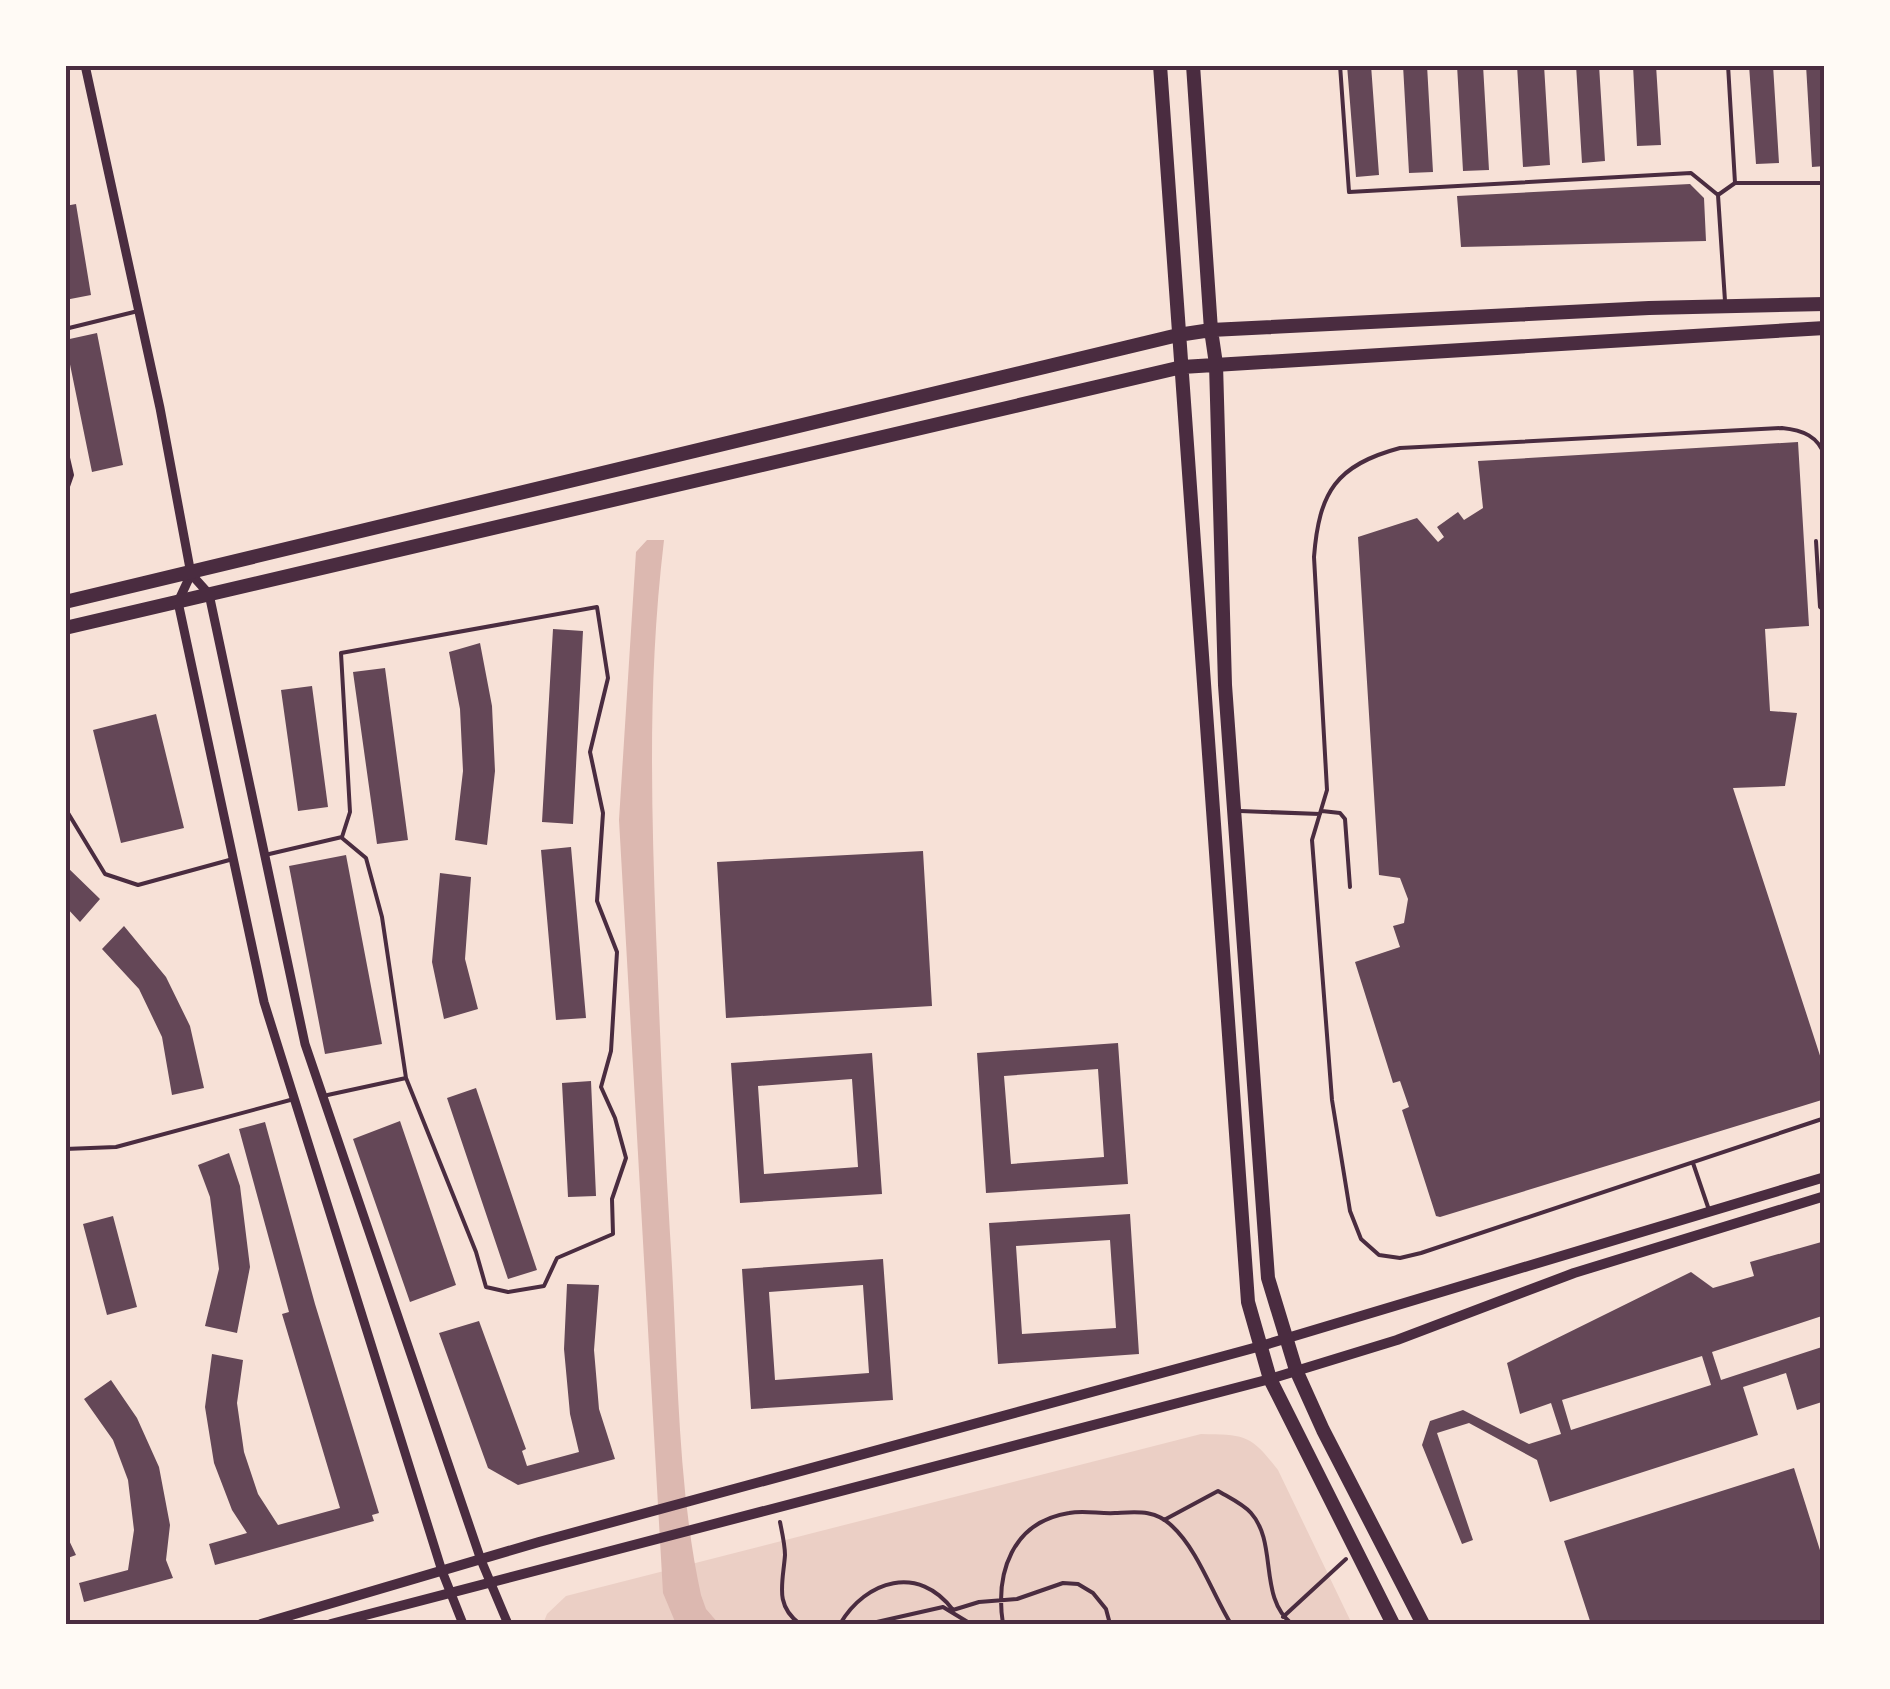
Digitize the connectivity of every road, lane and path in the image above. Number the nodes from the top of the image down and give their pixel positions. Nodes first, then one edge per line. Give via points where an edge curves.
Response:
1 (85, 65) edge
2 (1160, 65) edge
3 (1193, 65) edge
4 (1340, 65) edge
5 (1728, 65) edge
6 (1735, 183) junction
7 (1825, 183) edge
8 (1718, 194) junction
9 (1825, 304) edge
10 (1726, 306) junction
11 (138, 310) junction
12 (1825, 328) edge
13 (65, 329) edge
14 (1211, 330) junction
15 (1178, 335) junction
16 (1216, 364) junction
17 (1182, 367) junction
18 (65, 445) edge
19 (1825, 457) edge
20 (65, 495) edge
21 (1816, 541) dead end
22 (192, 574) junction
23 (209, 594) junction
24 (65, 602) edge
25 (178, 602) junction
26 (1825, 611) edge
27 (65, 628) edge
28 (65, 808) edge
29 (1234, 811) junction
30 (1321, 813) junction
31 (342, 837) junction
32 (264, 856) junction
33 (233, 860) junction
34 (1350, 886) dead end
35 (406, 1078) junction
36 (323, 1096) junction
37 (294, 1099) junction
38 (1825, 1118) edge
39 (65, 1149) edge
40 (1693, 1163) junction
41 (1825, 1177) edge
42 (1825, 1196) edge
43 (1709, 1211) junction
44 (1286, 1338) junction
45 (1261, 1346) junction
46 (1296, 1370) junction
47 (1270, 1379) junction
48 (776, 1507) junction
49 (1164, 1520) junction
50 (1356, 1550) junction
51 (481, 1560) junction
52 (442, 1571) junction
53 (492, 1582) junction
54 (450, 1594) junction
55 (1002, 1598) junction
56 (953, 1610) junction
57 (1283, 1617) junction
58 (261, 1624) edge
59 (331, 1624) edge
60 (464, 1624) edge
61 (508, 1624) edge
62 (800, 1624) edge
63 (840, 1624) edge
64 (868, 1624) edge
65 (971, 1624) edge
66 (1004, 1624) edge
67 (1111, 1624) edge
68 (1126, 1624) edge
69 (1231, 1624) edge
70 (1292, 1624) edge
71 (1393, 1624) edge
72 (1423, 1624) edge

1 - 11 street
2 - 15 main road
3 - 14 main road
4 - 8 lane via 1348,192 1691,173
5 - 6 lane
6 - 7 lane
6 - 8 lane
8 - 10 lane
9 - 10 main road
10 - 14 main road
11 - 13 lane
11 - 22 street
12 - 16 main road
14 - 15 main road
14 - 16 main road
15 - 17 main road
15 - 22 main road
16 - 17 main road
16 - 29 main road
17 - 23 main road
17 - 45 main road via 1244,1260
18 - 20 lane via 72,475
19 - 30 lane via 1810,435 1782,428 1400,448 1367,457 1341,475 1322,508 1315,544 1327,790
21 - 26 lane
22 - 23 street
22 - 24 main road
22 - 25 street
23 - 25 main road
23 - 32 street
25 - 27 main road
25 - 33 street
28 - 33 lane via 105,874 138,885
29 - 30 lane
29 - 44 main road via 1268,1278
30 - 34 lane via 1345,819
30 - 40 lane via 1312,840 1332,1100 1361,1239 1379,1255 1422,1253
31 - 32 lane
31 - 35 lane via 366,858 382,917
31 - 35 lane via 350,812 340,653 598,607 608,678 590,752 602,814 597,901 617,952 612,1051 601,1086 626,1158 612,1199 613,1234 557,1258 544,1286 486,1288
32 - 36 street
33 - 37 street via 264,1002
35 - 36 lane
36 - 51 street
37 - 39 lane via 116,1148
37 - 52 street
38 - 40 lane
40 - 43 lane
41 - 43 street
42 - 46 street
43 - 44 street
44 - 45 street
44 - 46 main road
45 - 47 main road
45 - 51 street
46 - 47 street
46 - 72 main road
47 - 48 street
47 - 50 main road
48 - 53 street
48 - 62 path via 785,1555 782,1601
49 - 55 path via 1135,1510 1048,1520 1012,1548
49 - 57 path via 1218,1491 1252,1514
49 - 69 path via 1197,1561
50 - 57 path
50 - 71 main road
51 - 52 street
51 - 53 street
52 - 54 street
52 - 58 street
53 - 54 street
53 - 61 street
54 - 59 street
54 - 60 street
55 - 56 path
55 - 66 path
55 - 67 path via 1078,1584 1093,1593
56 - 63 path via 923,1586 885,1584 861,1596
56 - 64 path
56 - 65 path
57 - 70 path
67 - 68 path

